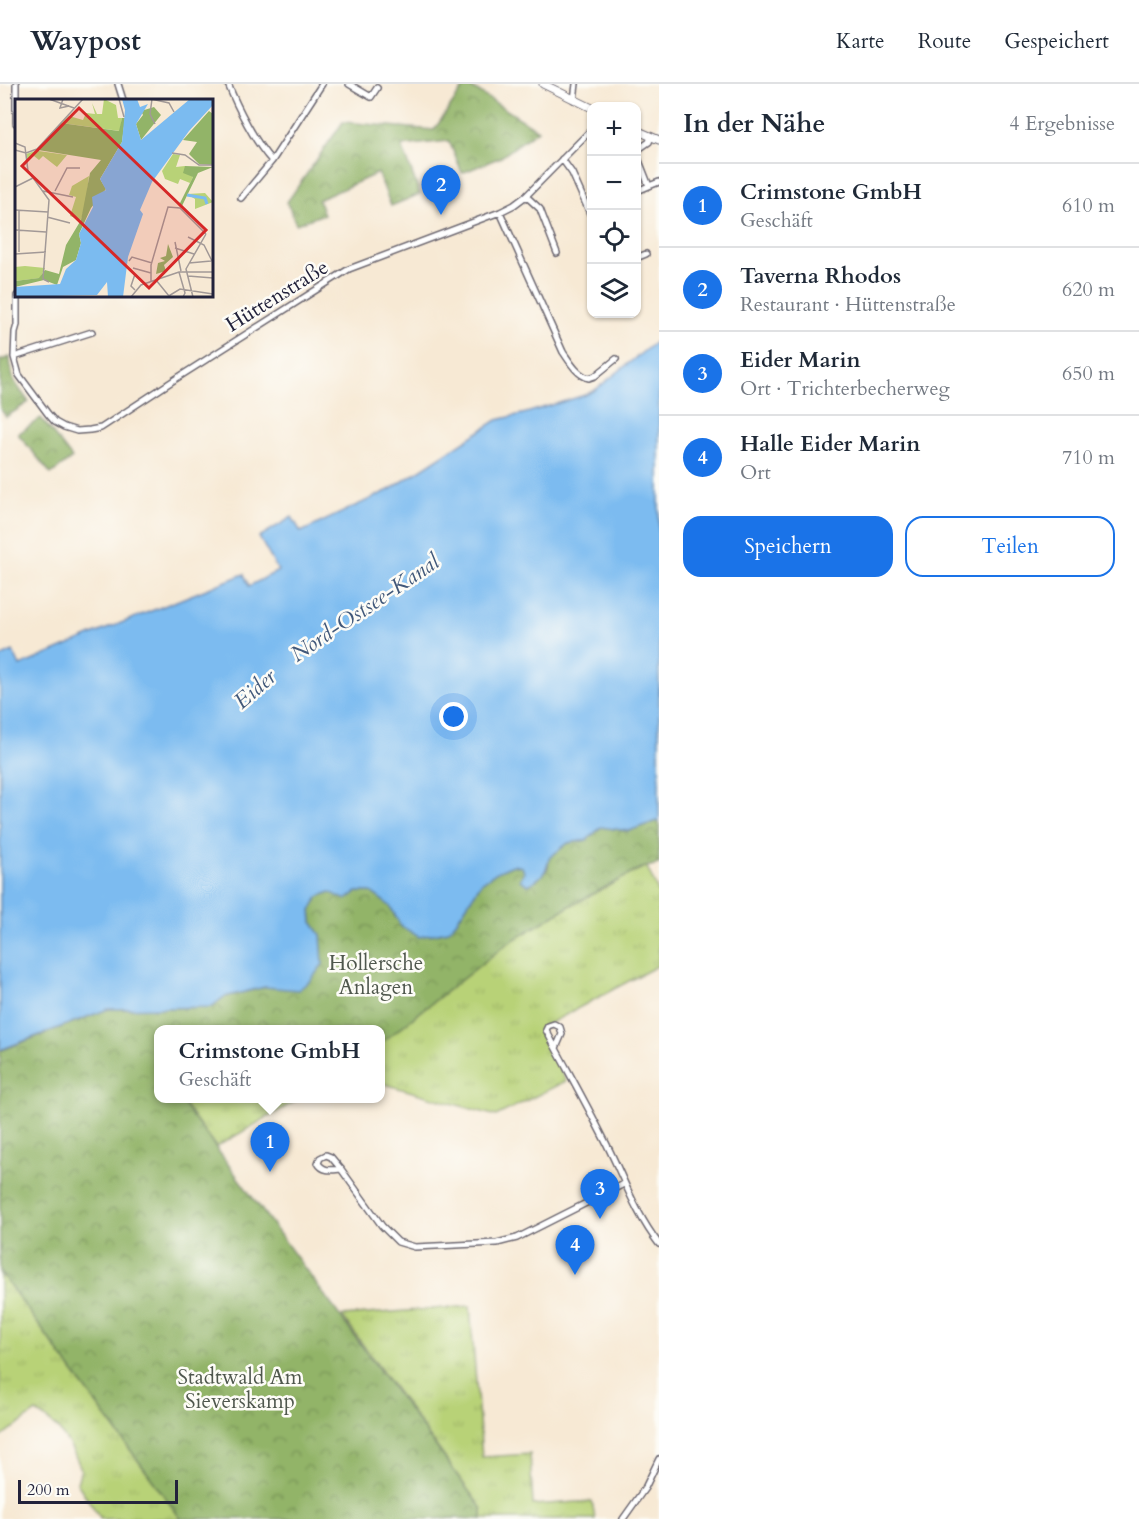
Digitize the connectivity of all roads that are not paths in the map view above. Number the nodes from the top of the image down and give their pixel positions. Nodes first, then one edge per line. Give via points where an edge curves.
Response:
1 (118, 84) edge
2 (228, 84) edge
3 (322, 84) edge
4 (349, 84) edge
5 (543, 84) edge
6 (576, 84) edge
7 (377, 88) dead end
8 (123, 99) edge
9 (574, 100) junction
10 (587, 106) edge
11 (641, 132) edge
12 (587, 133) edge
13 (655, 139) edge
14 (641, 148) edge
15 (638, 156) edge
16 (562, 159) junction
17 (272, 161) junction
18 (659, 182) edge
19 (649, 186) junction
20 (641, 189) edge
21 (526, 196) junction
22 (241, 198) dead end
23 (588, 210) edge
24 (500, 212) junction
25 (557, 253) dead end
26 (646, 254) dead end
27 (641, 256) edge
28 (17, 297) edge
29 (92, 332) dead end
30 (14, 357) junction
31 (616, 359) dead end
32 (556, 1048) dead end
33 (341, 1169) dead end
34 (624, 1184) junction
35 (659, 1244) edge
36 (659, 1459) edge
37 (623, 1519) edge

1 - 8 street
2 - 17 street
3 - 17 street
4 - 7 street via 371,97
5 - 9 main road
6 - 9 street
9 - 10 main road
11 - 13 main road
12 - 16 street, Hüttenstraße
13 - 14 street
15 - 19 street
16 - 21 street, Hüttenstraße
16 - 23 street
17 - 22 street
18 - 19 street
19 - 20 street
21 - 24 street, Hüttenstraße
21 - 25 street via 540,209
24 - 30 street, Hüttenstraße via 349,269 101,428 77,431 55,422 20,375
24 - 31 street via 570,362 589,378
26 - 27 street
28 - 30 street
29 - 30 street
32 - 34 street
33 - 34 street via 382,1226 398,1242 415,1247 497,1243 517,1238
34 - 35 street
36 - 37 street

